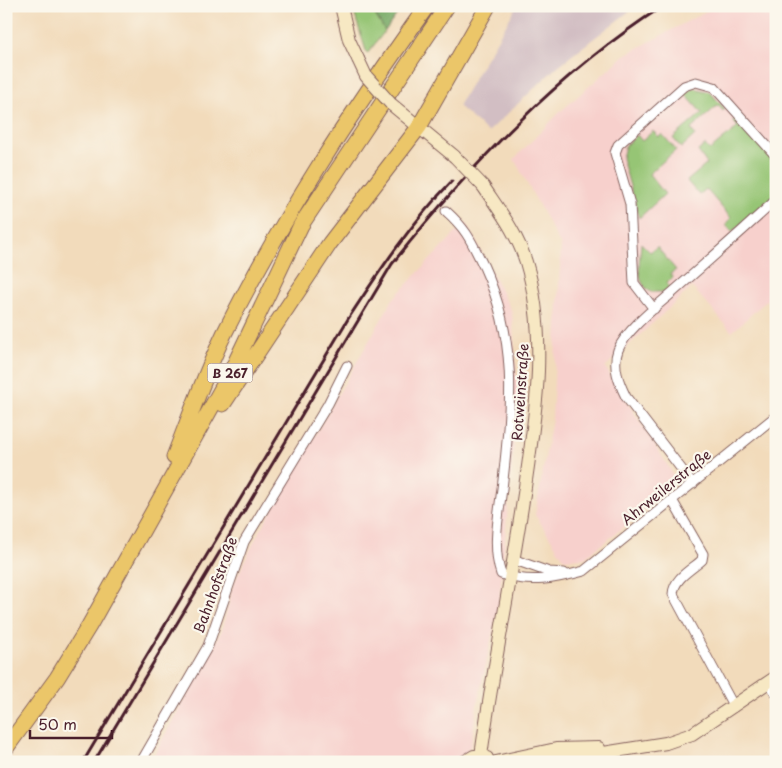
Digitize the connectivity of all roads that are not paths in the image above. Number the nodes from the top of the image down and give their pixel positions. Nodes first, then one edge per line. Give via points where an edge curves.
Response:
1 (341, 6) edge
2 (427, 6) edge
3 (447, 6) edge
4 (488, 6) edge
5 (419, 127) junction
6 (776, 156) edge
7 (776, 200) edge
8 (446, 211) dead end
9 (654, 309) junction
10 (347, 366) dead end
11 (776, 416) edge
12 (692, 484) junction
13 (672, 500) junction
14 (150, 516) junction
15 (515, 560) junction
16 (572, 574) junction
17 (512, 578) junction
18 (772, 680) edge
19 (776, 694) edge
20 (734, 706) junction
21 (6, 748) edge
22 (481, 756) junction
23 (553, 757) edge
24 (142, 762) edge
25 (464, 762) edge
26 (494, 762) edge

1 - 5 main road, Rotweinstraße, bridge via 358,60 377,90
2 - 14 main road, B 267 via 338,135 258,270 223,336
3 - 14 main road, B 267 via 301,225 230,374
4 - 5 main road
5 - 14 main road, B 267 via 330,243
5 - 15 main road, Rotweinstraße, bridge via 483,186 509,223 525,260 534,299 538,337 535,414
6 - 9 street via 714,87 696,82 684,86 618,145 616,160 630,204 633,229 632,274 640,293
7 - 9 street
8 - 17 street, Rotweinstraße via 467,232 497,296 508,350 510,392 496,554 501,574
9 - 12 street via 618,350 618,381 626,397
10 - 24 street, Bahnhofstraße via 328,404 244,542 208,646
11 - 12 street, Ahrweilerstraße
12 - 13 street, Ahrweilerstraße
13 - 16 street, Ahrweilerstraße via 584,571
13 - 20 street via 703,554 702,560 678,580 673,594
14 - 21 main road, B 267 via 71,655
15 - 16 street via 549,572
15 - 17 main road, Rotweinstraße
16 - 17 street, Ahrweilerstraße via 545,580
17 - 22 main road, Rotweinstraße
18 - 19 street
18 - 20 main road
20 - 23 main road via 692,734 666,743
22 - 25 main road
22 - 26 main road
23 - 26 main road

